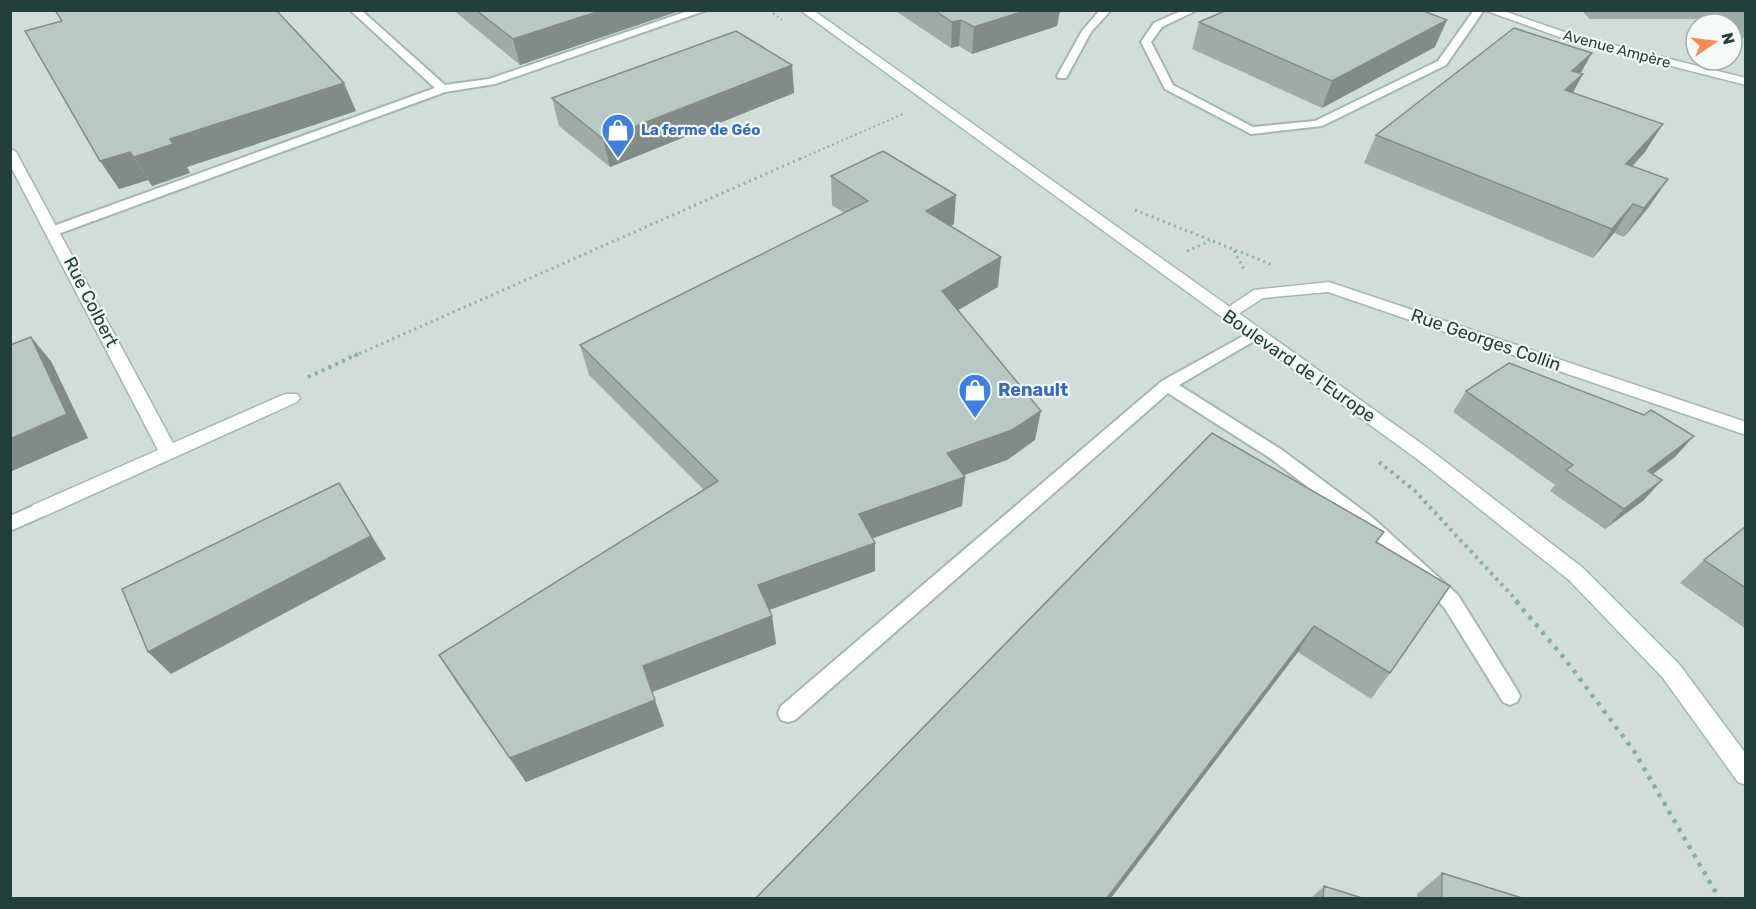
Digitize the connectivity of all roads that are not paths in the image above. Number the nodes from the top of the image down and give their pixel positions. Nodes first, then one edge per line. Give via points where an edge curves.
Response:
1 (355, 10) edge
2 (702, 10) edge
3 (806, 10) edge
4 (1192, 10) edge
5 (1479, 10) edge
6 (1489, 10) edge
7 (1100, 13) edge
8 (1062, 76) dead end
9 (1746, 82) edge
10 (443, 89) junction
11 (10, 152) edge
12 (53, 231) junction
13 (1226, 314) junction
14 (1254, 335) junction
15 (1168, 385) junction
16 (291, 398) road end
17 (1746, 429) edge
18 (169, 453) junction
19 (40, 510) joint
20 (10, 524) edge
21 (1510, 696) dead end
22 (788, 713) dead end
23 (1746, 774) edge

1 - 10 lane
2 - 10 lane via 491,82
3 - 13 street, Boulevard de l'Europe
4 - 5 lane via 1158,25 1146,42 1169,87 1251,131 1318,124 1442,63
6 - 9 street, Avenue Ampère via 1569,37
7 - 8 lane
10 - 12 lane
11 - 12 street, Rue Colbert
12 - 18 street, Rue Colbert
13 - 14 street, Boulevard de l'Europe
13 - 17 street, Rue Georges Collin via 1259,293 1329,288
14 - 15 lane
14 - 23 street, Boulevard de l'Europe via 1423,454 1576,574 1671,671
15 - 21 lane via 1276,454 1367,523 1451,601
15 - 22 lane
16 - 18 street
18 - 19 street
19 - 20 lane

